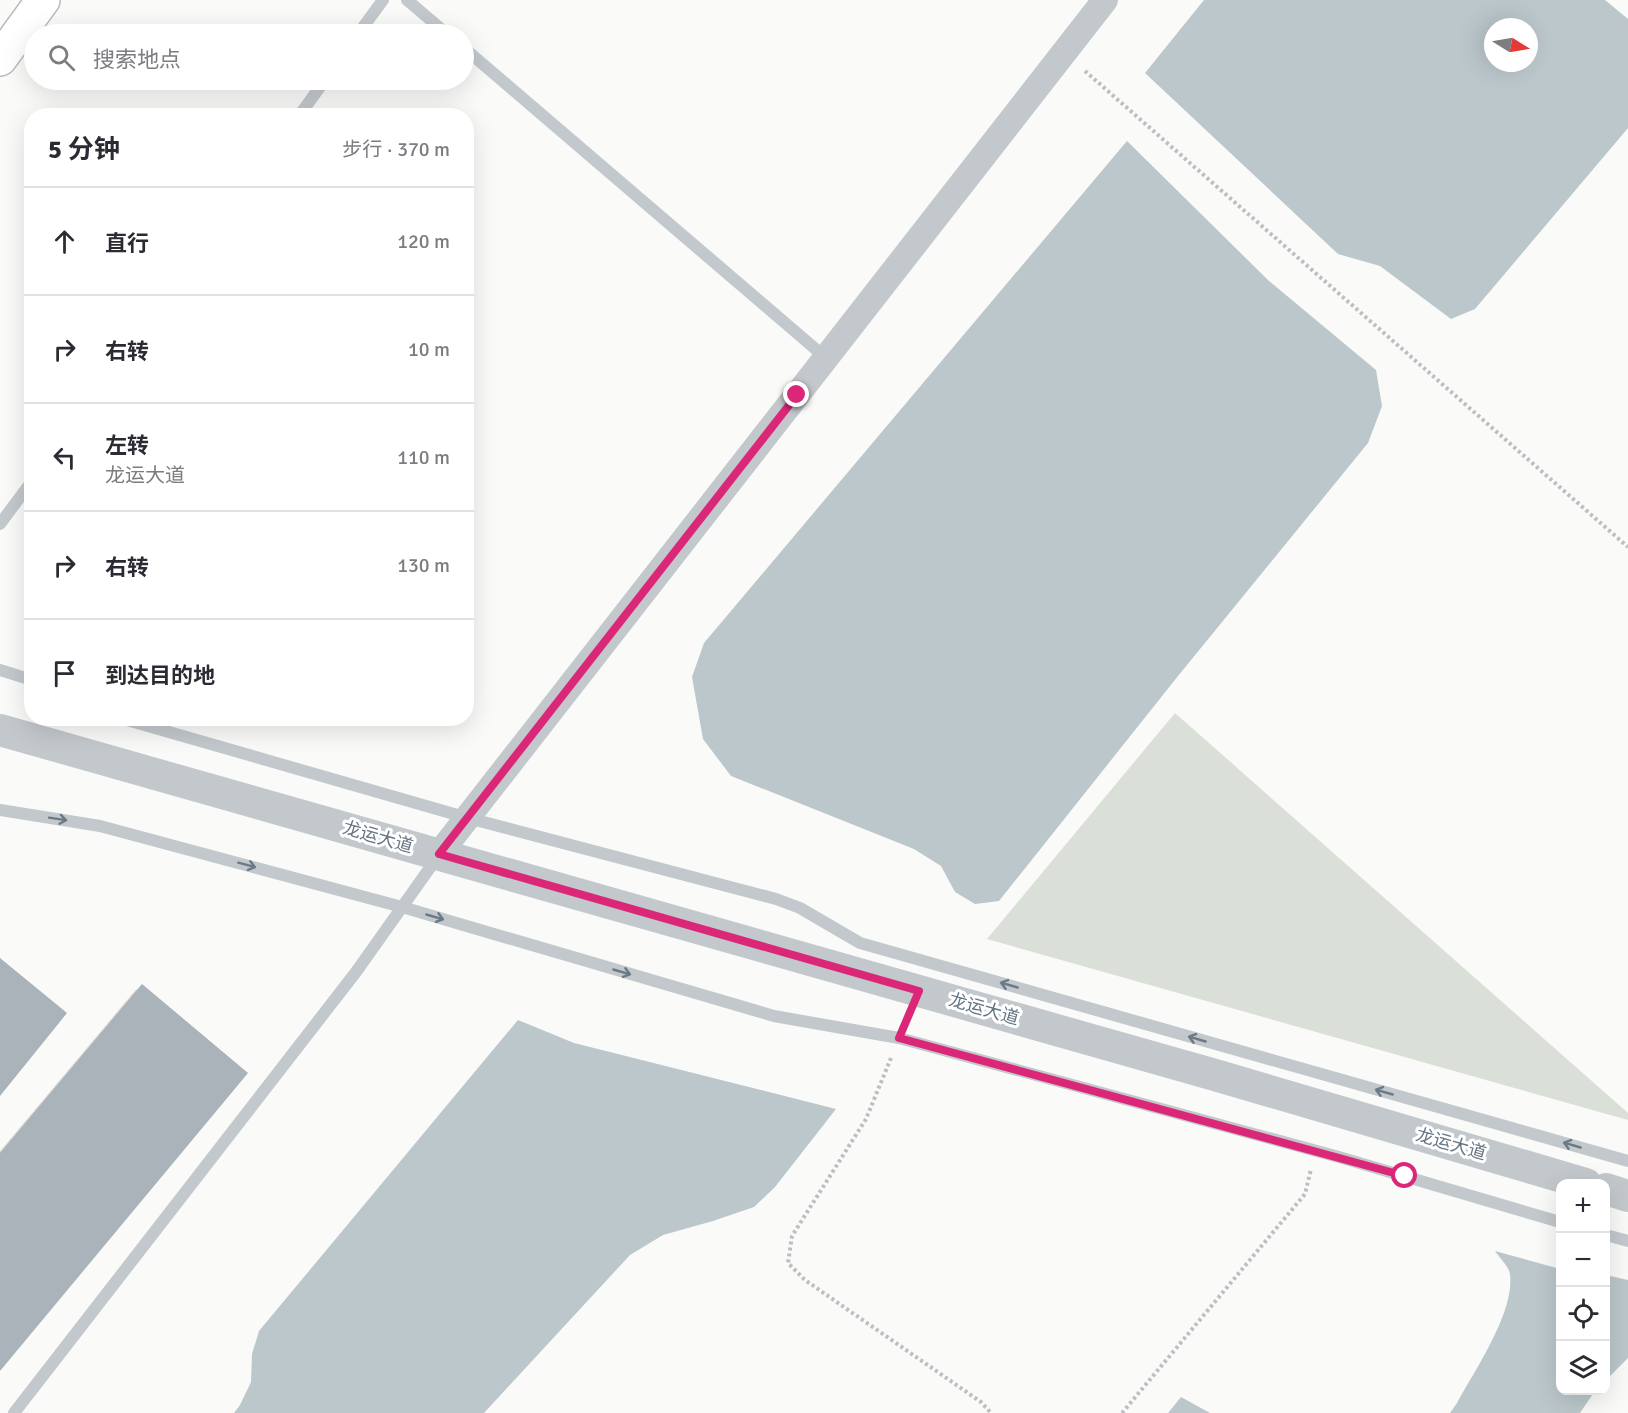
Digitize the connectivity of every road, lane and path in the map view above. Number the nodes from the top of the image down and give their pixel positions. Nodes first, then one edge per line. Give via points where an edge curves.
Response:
1 (43, 0) edge
2 (383, 0) edge
3 (407, 0) edge
4 (1105, 0) edge
5 (26, 24) edge
6 (365, 24) edge
7 (435, 24) edge
8 (24, 26) edge
9 (1064, 52) junction
10 (474, 57) edge
11 (0, 59) edge
12 (318, 90) edge
13 (305, 108) edge
14 (826, 358) junction
15 (24, 492) edge
16 (0, 524) edge
17 (1628, 547) edge
18 (0, 670) edge
19 (24, 678) edge
20 (148, 726) edge
21 (0, 730) edge
22 (0, 810) edge
23 (468, 818) junction
24 (439, 854) junction
25 (402, 907) junction
26 (899, 1038) junction
27 (1316, 1151) junction
28 (1628, 1161) edge
29 (1569, 1179) edge
30 (1610, 1191) edge
31 (1628, 1196) edge
32 (1556, 1221) edge
33 (1610, 1236) edge
34 (1628, 1241) edge
35 (14, 1413) edge
36 (991, 1413) edge
37 (1122, 1413) edge

1 - 5 main road
2 - 6 lane
3 - 7 lane
4 - 9 street
8 - 11 main road
9 - 14 street
9 - 17 path
10 - 14 lane
12 - 13 lane
14 - 23 street
15 - 16 lane
18 - 19 lane
20 - 23 lane
21 - 24 street, 龙运大道
22 -> 25 lane via 100,826
23 - 24 street
28 -> 23 lane via 860,943 800,908 776,899
24 - 25 lane
24 - 29 street, 龙运大道
25 -> 26 lane via 774,1016
25 - 35 lane via 356,972
26 - 27 lane
26 - 36 path via 866,1119 792,1236 788,1263 805,1280 981,1402
27 - 32 lane
27 - 37 path via 1305,1194
30 - 31 street
33 - 34 lane

